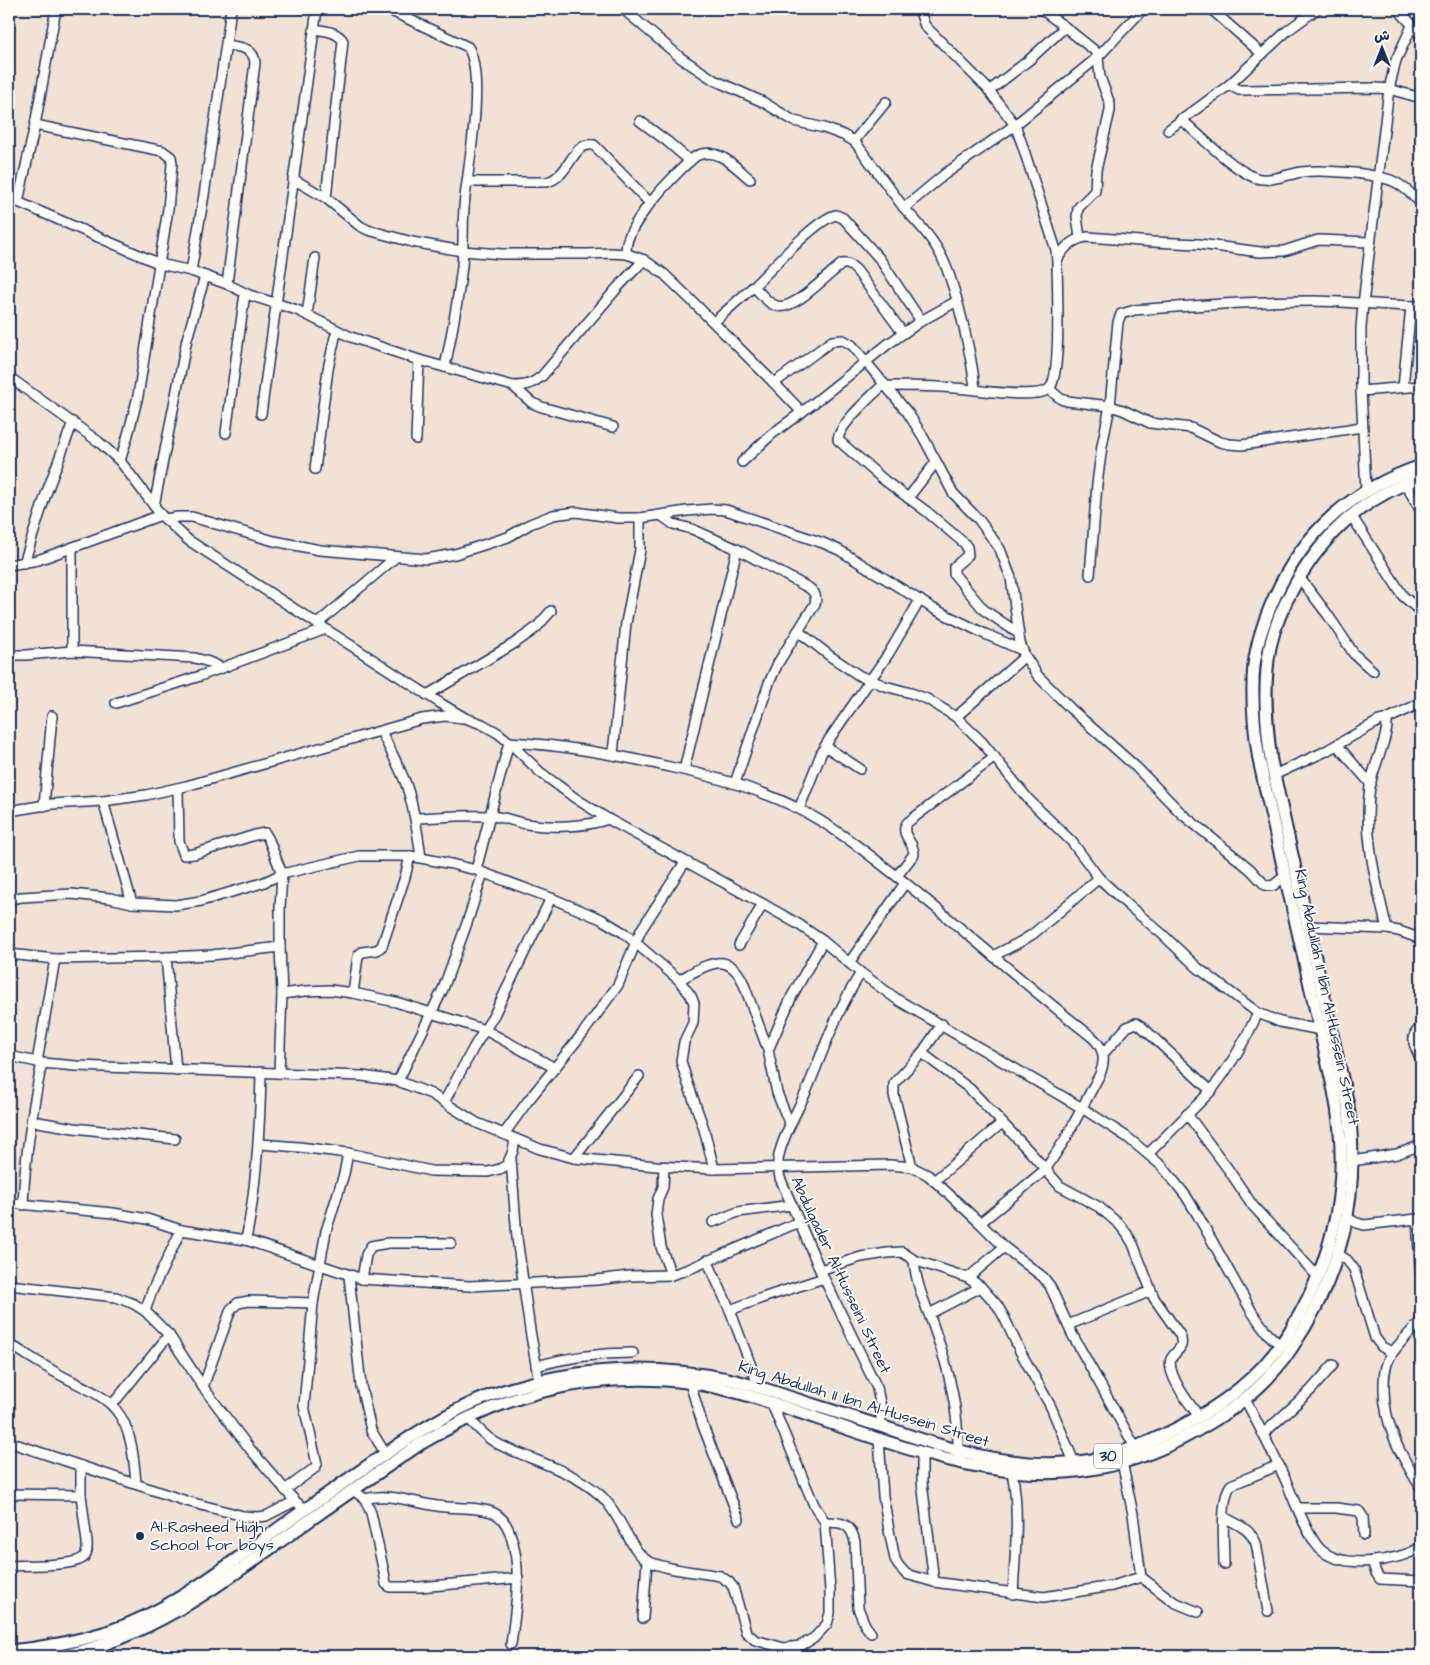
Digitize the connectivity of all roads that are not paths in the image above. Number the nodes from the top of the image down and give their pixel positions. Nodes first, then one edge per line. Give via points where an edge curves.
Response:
1 (56, 9) edge
2 (231, 9) edge
3 (317, 9) edge
4 (386, 9) edge
5 (623, 9) edge
6 (919, 9) edge
7 (1041, 9) edge
8 (1143, 9) edge
9 (1211, 9) edge
10 (1317, 9) edge
11 (1398, 9) edge
12 (1412, 26) junction
13 (1065, 27) junction
14 (314, 29) junction
15 (1421, 35) edge
16 (226, 45) junction
17 (1262, 54) junction
18 (1098, 57) junction
19 (1229, 85) junction
20 (1389, 89) junction
21 (989, 91) junction
22 (1421, 98) edge
23 (886, 102) dead end
24 (1181, 119) junction
25 (640, 121) dead end
26 (35, 125) junction
27 (1015, 125) junction
28 (1168, 130) dead end
29 (854, 141) junction
30 (690, 161) junction
31 (1378, 177) junction
32 (293, 178) junction
33 (750, 179) dead end
34 (468, 182) junction
35 (326, 198) junction
36 (13, 202) edge
37 (650, 203) junction
38 (1421, 203) edge
39 (904, 208) junction
40 (1080, 238) junction
41 (1370, 242) junction
42 (462, 250) junction
43 (627, 254) junction
44 (316, 258) dead end
45 (644, 260) junction
46 (1057, 260) junction
47 (160, 264) junction
48 (190, 271) junction
49 (205, 276) junction
50 (227, 284) junction
51 (754, 286) junction
52 (245, 293) junction
53 (957, 301) junction
54 (276, 304) junction
55 (1363, 304) junction
56 (1410, 306) junction
57 (1421, 306) edge
58 (307, 315) junction
59 (921, 321) junction
60 (714, 322) junction
61 (338, 331) junction
62 (903, 333) junction
63 (419, 360) junction
64 (865, 362) junction
65 (445, 367) junction
66 (9, 377) edge
67 (774, 383) junction
68 (885, 385) junction
69 (514, 386) junction
70 (1421, 386) edge
71 (1403, 387) junction
72 (975, 389) junction
73 (1049, 389) junction
74 (1361, 391) junction
75 (1110, 406) junction
76 (802, 412) junction
77 (261, 414) dead end
78 (73, 422) junction
79 (1362, 426) junction
80 (613, 427) dead end
81 (226, 433) dead end
82 (416, 439) dead end
83 (120, 462) junction
84 (742, 462) dead end
85 (936, 462) junction
86 (1421, 466) edge
87 (315, 470) dead end
88 (1421, 477) edge
89 (1405, 483) junction
90 (1366, 490) junction
91 (908, 498) junction
92 (154, 506) junction
93 (1421, 511) edge
94 (1351, 515) junction
95 (662, 516) junction
96 (163, 517) junction
97 (640, 518) junction
98 (72, 548) junction
99 (737, 549) junction
100 (396, 557) junction
101 (24, 562) junction
102 (9, 565) edge
103 (1090, 575) dead end
104 (1300, 577) junction
105 (920, 600) junction
106 (551, 611) dead end
107 (1421, 612) edge
108 (317, 624) junction
109 (326, 629) junction
110 (798, 631) junction
111 (1018, 633) junction
112 (72, 651) junction
113 (1023, 653) junction
114 (9, 655) edge
115 (222, 668) junction
116 (1373, 671) dead end
117 (870, 681) junction
118 (427, 695) junction
119 (1421, 703) edge
120 (116, 704) dead end
121 (52, 716) dead end
122 (956, 717) junction
123 (465, 718) junction
124 (1387, 719) junction
125 (381, 730) junction
126 (509, 742) junction
127 (1337, 745) junction
128 (825, 746) junction
129 (613, 754) junction
130 (995, 758) junction
131 (860, 769) dead end
132 (684, 770) junction
133 (1274, 776) junction
134 (735, 783) junction
135 (1370, 784) junction
136 (178, 788) junction
137 (103, 801) junction
138 (44, 806) junction
139 (799, 809) junction
140 (9, 811) edge
141 (490, 816) junction
142 (416, 818) junction
143 (608, 819) junction
144 (410, 856) junction
145 (421, 858) junction
146 (685, 862) junction
147 (479, 872) junction
148 (282, 874) junction
149 (896, 876) junction
150 (1285, 876) junction
151 (1098, 878) junction
152 (905, 883) junction
153 (551, 898) junction
154 (9, 899) edge
155 (132, 903) junction
156 (763, 904) junction
157 (1307, 926) junction
158 (1387, 929) junction
159 (1421, 939) edge
160 (823, 942) junction
161 (635, 943) junction
162 (739, 945) dead end
163 (280, 947) junction
164 (9, 954) edge
165 (993, 956) junction
166 (166, 957) junction
167 (55, 959) junction
168 (849, 963) junction
169 (861, 973) junction
170 (679, 980) junction
171 (353, 993) junction
172 (282, 994) junction
173 (431, 1013) junction
174 (1258, 1013) junction
175 (942, 1024) junction
176 (1421, 1028) edge
177 (485, 1030) junction
178 (1321, 1030) junction
179 (768, 1050) junction
180 (1331, 1050) junction
181 (922, 1053) junction
182 (1103, 1054) junction
183 (9, 1056) edge
184 (1421, 1059) edge
185 (40, 1063) junction
186 (554, 1068) junction
187 (176, 1070) junction
188 (261, 1072) junction
189 (279, 1073) junction
190 (638, 1076) dead end
191 (398, 1081) junction
192 (1211, 1091) junction
193 (444, 1102) junction
194 (1082, 1108) junction
195 (1187, 1114) junction
196 (32, 1121) junction
197 (1002, 1123) junction
198 (790, 1125) junction
199 (504, 1134) junction
200 (175, 1139) dead end
201 (516, 1139) junction
202 (259, 1144) junction
203 (1421, 1145) edge
204 (348, 1153) junction
205 (1148, 1154) junction
206 (574, 1158) junction
207 (511, 1159) junction
208 (1352, 1160) junction
209 (664, 1167) junction
210 (778, 1167) junction
211 (912, 1167) junction
212 (714, 1169) junction
213 (1045, 1170) junction
214 (934, 1181) junction
215 (9, 1203) edge
216 (23, 1205) junction
217 (792, 1205) junction
218 (1347, 1218) junction
219 (1419, 1218) edge
220 (713, 1222) dead end
221 (799, 1222) junction
222 (980, 1223) junction
223 (181, 1230) junction
224 (246, 1240) junction
225 (451, 1243) dead end
226 (1004, 1247) junction
227 (1338, 1254) junction
228 (708, 1260) junction
229 (914, 1260) junction
230 (321, 1264) junction
231 (822, 1274) junction
232 (671, 1275) junction
233 (349, 1276) junction
234 (1318, 1277) junction
235 (968, 1278) junction
236 (362, 1279) junction
237 (1421, 1280) edge
238 (523, 1284) junction
239 (9, 1285) edge
240 (981, 1287) junction
241 (1151, 1291) junction
242 (313, 1303) junction
243 (730, 1310) junction
244 (145, 1312) junction
245 (930, 1314) junction
246 (1068, 1325) junction
247 (1420, 1326) edge
248 (169, 1335) junction
249 (9, 1344) edge
250 (1281, 1346) junction
251 (1392, 1352) junction
252 (632, 1353) dead end
253 (1333, 1364) dead end
254 (536, 1366) junction
255 (539, 1381) junction
256 (690, 1383) junction
257 (1254, 1383) junction
258 (204, 1387) junction
259 (759, 1387) junction
260 (1245, 1399) junction
261 (771, 1402) junction
262 (112, 1405) junction
263 (1199, 1416) junction
264 (468, 1418) junction
265 (881, 1426) junction
266 (1263, 1434) junction
267 (879, 1438) junction
268 (9, 1442) edge
269 (1135, 1447) junction
270 (922, 1452) junction
271 (958, 1452) junction
272 (385, 1453) junction
273 (1074, 1462) junction
274 (1122, 1462) junction
275 (81, 1466) junction
276 (1279, 1466) junction
277 (1012, 1472) junction
278 (136, 1484) junction
279 (1421, 1488) edge
280 (285, 1490) junction
281 (353, 1490) junction
282 (9, 1494) edge
283 (81, 1495) junction
284 (365, 1499) junction
285 (295, 1502) junction
286 (1298, 1508) junction
287 (305, 1509) junction
288 (1224, 1517) junction
289 (739, 1520) dead end
290 (825, 1522) junction
291 (1364, 1535) dead end
292 (1421, 1546) edge
293 (647, 1561) junction
294 (1372, 1561) junction
295 (1224, 1564) dead end
296 (9, 1566) edge
297 (1141, 1577) junction
298 (518, 1578) junction
299 (1421, 1580) edge
300 (934, 1582) junction
301 (1013, 1594) junction
302 (1268, 1611) dead end
303 (1198, 1612) dead end
304 (643, 1618) dead end
305 (872, 1633) dead end
306 (511, 1644) dead end
307 (9, 1651) edge
308 (62, 1656) edge

1 - 26 street
2 - 16 street
3 - 14 street
4 - 34 street via 456,40 472,53 475,106
5 - 29 street via 681,58 714,80 763,102 794,121 824,128
6 - 21 street via 929,31
7 - 13 street
8 - 18 street
9 - 17 street
10 - 17 street
11 - 12 street
12 - 15 street
12 - 20 street via 1396,60
13 - 18 street
13 - 21 street
14 - 32 street
14 - 35 street via 335,33 343,40
16 - 48 street
16 - 50 street via 249,50 255,63
17 - 19 street
18 - 27 street
18 - 40 street via 1110,111 1096,170 1095,191 1078,208
19 - 20 street via 1239,90
19 - 24 street
20 - 22 street
20 - 31 street
21 - 27 street
23 - 29 street
24 - 28 street
24 - 31 street via 1241,170 1258,178 1321,171
25 - 30 street
26 - 36 street
26 - 47 street via 163,151 171,158
27 - 39 street
27 - 46 street
29 - 39 street
30 - 33 street via 700,154 716,154
30 - 37 street
31 - 38 street via 1397,183
31 - 41 street
32 - 35 street
32 - 54 street
34 - 37 street via 554,180 563,173 579,148 588,144 594,145
34 - 42 street
35 - 42 street via 368,230 412,242
36 - 47 street
37 - 43 street via 626,243
39 - 53 street via 938,250
40 - 41 street via 1199,244 1260,252 1284,250 1318,240
40 - 46 street via 1068,245
41 - 55 street
42 - 43 street via 502,254
42 - 65 street via 458,299
43 - 45 street
44 - 58 street
45 - 60 street via 664,274
45 - 69 street via 542,376 534,383
46 - 73 street via 1057,355 1055,375
47 - 48 street
47 - 83 street via 138,396
48 - 49 street
49 - 50 street
49 - 92 street via 187,339
50 - 52 street
51 - 59 street via 807,234 826,218 836,215 843,218 880,258
51 - 60 street
51 - 62 street via 772,304 786,307 847,263 857,271
52 - 54 street
52 - 81 street
53 - 59 street
53 - 72 street via 972,360
54 - 58 street
54 - 77 street
55 - 56 street
55 - 74 street
55 - 75 street via 1295,301 1121,314
56 - 57 street
56 - 71 street
58 - 61 street
59 - 62 street
60 - 67 street
61 - 63 street
61 - 87 street via 328,369
62 - 64 street
63 - 65 street
63 - 82 street
64 - 67 street via 847,341 832,341
64 - 68 street
64 - 76 street
65 - 69 street
66 - 78 street
67 - 76 street
68 - 72 street
68 - 85 street via 914,423
68 - 91 street via 849,420 838,440
69 - 80 street via 542,408
70 - 71 street
71 - 74 street
72 - 73 street via 1021,394
73 - 75 street via 1067,401
74 - 79 street
75 - 79 street via 1150,423 1191,428 1229,444 1256,444
75 - 103 street via 1097,484
76 - 84 street
78 - 83 street
78 - 101 street
79 - 90 street
83 - 92 street
85 - 91 street
85 - 111 street via 953,493 987,530 1006,560 1013,587
86 - 90 main road, King Abdullah II Ibn Al-Hussein Street / 30
88 - 89 main road, King Abdullah II Ibn Al-Hussein Street / 30
89 - 93 street
89 - 94 main road, King Abdullah II Ibn Al-Hussein Street / 30
90 - 150 main road, King Abdullah II Ibn Al-Hussein Street / 30 via 1323,524 1302,548 1269,609 1257,646 1253,681 1254,729
91 - 111 street via 964,543 968,555 954,567 954,574 984,610
92 - 96 street
94 - 104 main road, King Abdullah II Ibn Al-Hussein Street / 30 via 1328,537
94 - 107 street via 1403,596
95 - 97 street
95 - 99 street
95 - 105 street via 712,509 739,514 840,550
96 - 98 street
96 - 100 street via 192,517 274,541 320,550
96 - 108 street via 188,540
97 - 100 street via 576,512 553,515 508,537 455,554 426,559
97 - 129 street via 640,550 626,623
98 - 101 street
98 - 112 street
99 - 110 street via 814,592 814,604
99 - 132 street
100 - 108 street
101 - 102 street
104 - 116 street via 1354,654
104 - 133 main road, King Abdullah II Ibn Al-Hussein Street / 30 via 1283,608 1267,668 1267,726
105 - 113 street
105 - 117 street
106 - 118 street via 528,635
108 - 109 street
109 - 115 street
109 - 118 street
110 - 117 street
110 - 134 street via 775,670
111 - 113 street
112 - 114 street
112 - 115 street via 196,658
113 - 122 street
113 - 150 street via 1055,695 1136,767 1178,810 1266,885 1274,885
115 - 120 street
117 - 122 street via 927,699
117 - 128 street
118 - 123 street
119 - 124 street
121 - 138 street
122 - 130 street
123 - 125 street via 422,719
123 - 126 street via 482,724
124 - 127 street
124 - 135 street via 1387,730
125 - 136 street
125 - 142 street via 405,782
126 - 129 street via 550,744
126 - 141 street
126 - 143 street via 540,772
127 - 133 street
127 - 135 street
128 - 131 street
128 - 139 street
129 - 132 street
130 - 149 street via 908,822 904,833 912,843 914,854
130 - 151 street via 1029,800 1072,842
132 - 134 street
133 - 157 main road, King Abdullah II Ibn Al-Hussein Street / 30
134 - 139 street
135 - 158 street via 1369,844
136 - 137 street
136 - 148 street via 179,841 184,855 264,833
137 - 138 street
137 - 155 street
138 - 140 street
139 - 149 street
141 - 142 street
141 - 143 street via 542,826 596,823
141 - 147 street
142 - 145 street
143 - 146 street
144 - 145 street
144 - 148 street via 359,856
144 - 171 street via 382,946 358,956
145 - 147 street
146 - 156 street
146 - 161 street
147 - 153 street
147 - 173 street via 454,962
148 - 155 street via 201,901 176,905
148 - 163 street
149 - 152 street
150 - 178 main road, King Abdullah II Ibn Al-Hussein Street / 30
151 - 165 street via 1033,934
151 - 174 street via 1198,968
152 - 165 street
152 - 168 street
153 - 161 street via 600,919
153 - 177 street
154 - 155 street via 71,894
156 - 160 street
156 - 162 street
157 - 158 street
157 - 180 main road, King Abdullah II Ibn Al-Hussein Street / 30
158 - 159 street
160 - 168 street
160 - 179 street via 792,996
161 - 170 street
161 - 186 street via 618,985
163 - 166 street
163 - 172 street
164 - 167 street
165 - 182 street via 1092,1037
166 - 167 street
166 - 187 street
167 - 185 street
168 - 169 street
169 - 175 street via 898,1000
169 - 198 street, Abdulqader Al-Husseini Street via 838,1015
170 - 179 street via 715,963 730,964 743,982
170 - 212 street via 694,1003 693,1023 682,1052 683,1070
171 - 172 street via 330,990
171 - 173 street
172 - 189 street
173 - 177 street
173 - 191 street
174 - 178 street via 1280,1022
174 - 192 street via 1237,1054
175 - 181 street
175 - 194 street
176 - 184 street via 1413,1040
177 - 186 street
177 - 193 street
178 - 180 main road, King Abdullah II Ibn Al-Hussein Street / 30
179 - 198 street via 777,1093
180 - 208 main road, King Abdullah II Ibn Al-Hussein Street / 30 via 1348,1104
180 - 234 main road, King Abdullah II Ibn Al-Hussein Street / 30 via 1341,1143 1341,1177 1335,1223
181 - 197 street via 966,1085
181 - 211 street via 897,1080 894,1089
182 - 192 street via 1127,1027 1136,1023
182 - 194 street via 1104,1065
183 - 185 street
185 - 187 street
185 - 196 street
186 - 199 street
187 - 188 street
188 - 189 street
188 - 202 street
189 - 191 street via 362,1076
190 - 206 street
191 - 193 street
192 - 195 street
193 - 199 street via 477,1123
194 - 205 street
194 - 213 street
195 - 205 street
195 - 234 street via 1253,1206
196 - 200 street
196 - 216 street
197 - 213 street
197 - 214 street
198 - 210 street, Abdulqader Al-Husseini Street via 779,1154
199 - 201 street
201 - 206 street
201 - 207 street
202 - 204 street
202 - 224 street
203 - 208 street via 1397,1154
204 - 207 street via 417,1168 458,1172 488,1172 507,1165
204 - 230 street via 326,1231
205 - 250 street via 1186,1196 1255,1318
206 - 209 street
207 - 238 street
208 - 218 main road, King Abdullah II Ibn Al-Hussein Street / 30
209 - 212 street
209 - 232 street via 656,1215 661,1247
210 - 211 street
210 - 212 street
210 - 217 street, Abdulqader Al-Husseini Street
211 - 214 street
213 - 222 street
213 - 241 street via 1060,1186 1110,1215 1119,1224 1133,1244
214 - 222 street
215 - 216 street
216 - 223 street via 113,1213
217 - 220 street via 738,1212
217 - 221 street, Abdulqader Al-Husseini Street
218 - 219 street via 1364,1225
218 - 227 main road, King Abdullah II Ibn Al-Hussein Street / 30
219 - 237 street
221 - 228 street
221 - 231 street, Abdulqader Al-Husseini Street
222 - 226 street
223 - 224 street
223 - 244 street
224 - 230 street
225 - 236 street via 371,1246
226 - 235 street
226 - 246 street via 1043,1277
227 - 251 street via 1354,1269 1375,1338
227 - 257 main road, King Abdullah II Ibn Al-Hussein Street / 30 via 1309,1320 1281,1364
228 - 232 street
228 - 243 street
229 - 231 street via 902,1252 887,1253 850,1260
229 - 235 street
229 - 245 street via 916,1282
230 - 233 street
230 - 242 street
231 - 243 street
231 - 265 street, Abdulqader Al-Husseini Street via 876,1388
232 - 238 street
233 - 236 street
233 - 272 street via 361,1386 371,1430
234 - 250 main road, King Abdullah II Ibn Al-Hussein Street / 30 via 1307,1303
235 - 240 street
236 - 238 street via 469,1286
238 - 254 street
239 - 244 street via 116,1297
240 - 245 street
240 - 273 street via 1004,1317 1051,1407
241 - 246 street
241 - 263 street via 1180,1335 1181,1348 1172,1358 1171,1367 1186,1400
242 - 258 street via 248,1301 231,1308
242 - 280 street via 304,1406 317,1464
243 - 259 street
244 - 248 street
245 - 271 street via 944,1357 955,1409
246 - 269 street
247 - 251 street
248 - 258 street
248 - 262 street
249 - 262 street
250 - 257 main road, King Abdullah II Ibn Al-Hussein Street / 30
251 - 279 street via 1385,1369 1384,1395 1390,1428 1398,1449
252 - 254 street via 575,1356
253 - 266 street via 1311,1390
254 - 255 street
255 - 259 main road, King Abdullah II Ibn Al-Hussein Street / 30 via 606,1370 664,1370
255 - 272 main road, King Abdullah II Ibn Al-Hussein Street / 30 via 466,1406
256 - 261 main road, King Abdullah II Ibn Al-Hussein Street / 30
256 - 264 main road, King Abdullah II Ibn Al-Hussein Street / 30 via 652,1380 583,1382 523,1396
256 - 289 street
257 - 260 main road, King Abdullah II Ibn Al-Hussein Street / 30
257 - 263 main road, King Abdullah II Ibn Al-Hussein Street / 30
258 - 280 street
259 - 265 main road, King Abdullah II Ibn Al-Hussein Street / 30
260 - 266 street
260 - 274 main road, King Abdullah II Ibn Al-Hussein Street / 30 via 1188,1436 1160,1450
261 - 267 main road, King Abdullah II Ibn Al-Hussein Street / 30
261 - 290 street via 814,1505
262 - 278 street via 126,1428
263 - 269 main road, King Abdullah II Ibn Al-Hussein Street / 30
264 - 281 main road, King Abdullah II Ibn Al-Hussein Street / 30 via 420,1444
264 - 293 street via 491,1439 598,1492 615,1511 636,1549
265 - 271 main road, King Abdullah II Ibn Al-Hussein Street / 30
266 - 276 street
267 - 270 main road, King Abdullah II Ibn Al-Hussein Street / 30
267 - 300 street via 883,1496 895,1559 906,1574
268 - 275 street
269 - 273 main road, King Abdullah II Ibn Al-Hussein Street / 30 via 1106,1457
270 - 277 main road, King Abdullah II Ibn Al-Hussein Street / 30 via 973,1466
270 - 300 street via 922,1482
271 - 273 main road, King Abdullah II Ibn Al-Hussein Street / 30 via 1021,1462
272 - 287 main road, King Abdullah II Ibn Al-Hussein Street / 30
274 - 277 main road, King Abdullah II Ibn Al-Hussein Street / 30 via 1078,1472
274 - 297 street
275 - 278 street
275 - 283 street
276 - 286 street
276 - 288 street via 1230,1485 1226,1492
277 - 301 street via 1017,1524
278 - 285 street via 186,1501 252,1517 266,1516
280 - 285 street
281 - 284 street
281 - 308 main road, King Abdullah II Ibn Al-Hussein Street / 30 via 179,1611 128,1636
282 - 283 street
283 - 296 street via 87,1542 85,1556 80,1560 55,1564
284 - 298 street via 393,1497 437,1506 485,1510 499,1515 516,1552
284 - 298 street via 371,1512 386,1584 390,1588
285 - 287 street
286 - 291 street via 1359,1511 1363,1517
286 - 294 street via 1315,1543 1325,1553 1338,1559
287 - 307 main road, King Abdullah II Ibn Al-Hussein Street / 30 via 217,1573 157,1610 86,1638
288 - 295 street
288 - 302 street via 1251,1532 1256,1543
290 - 293 street via 829,1621 814,1638 800,1646 784,1648 750,1636 742,1624 733,1588 725,1578
290 - 305 street via 843,1523 853,1532 858,1608
292 - 294 street via 1403,1556
293 - 304 street
294 - 299 street via 1380,1579
297 - 301 street via 1112,1586 1044,1597
297 - 303 street via 1174,1602
298 - 306 street
300 - 301 street

